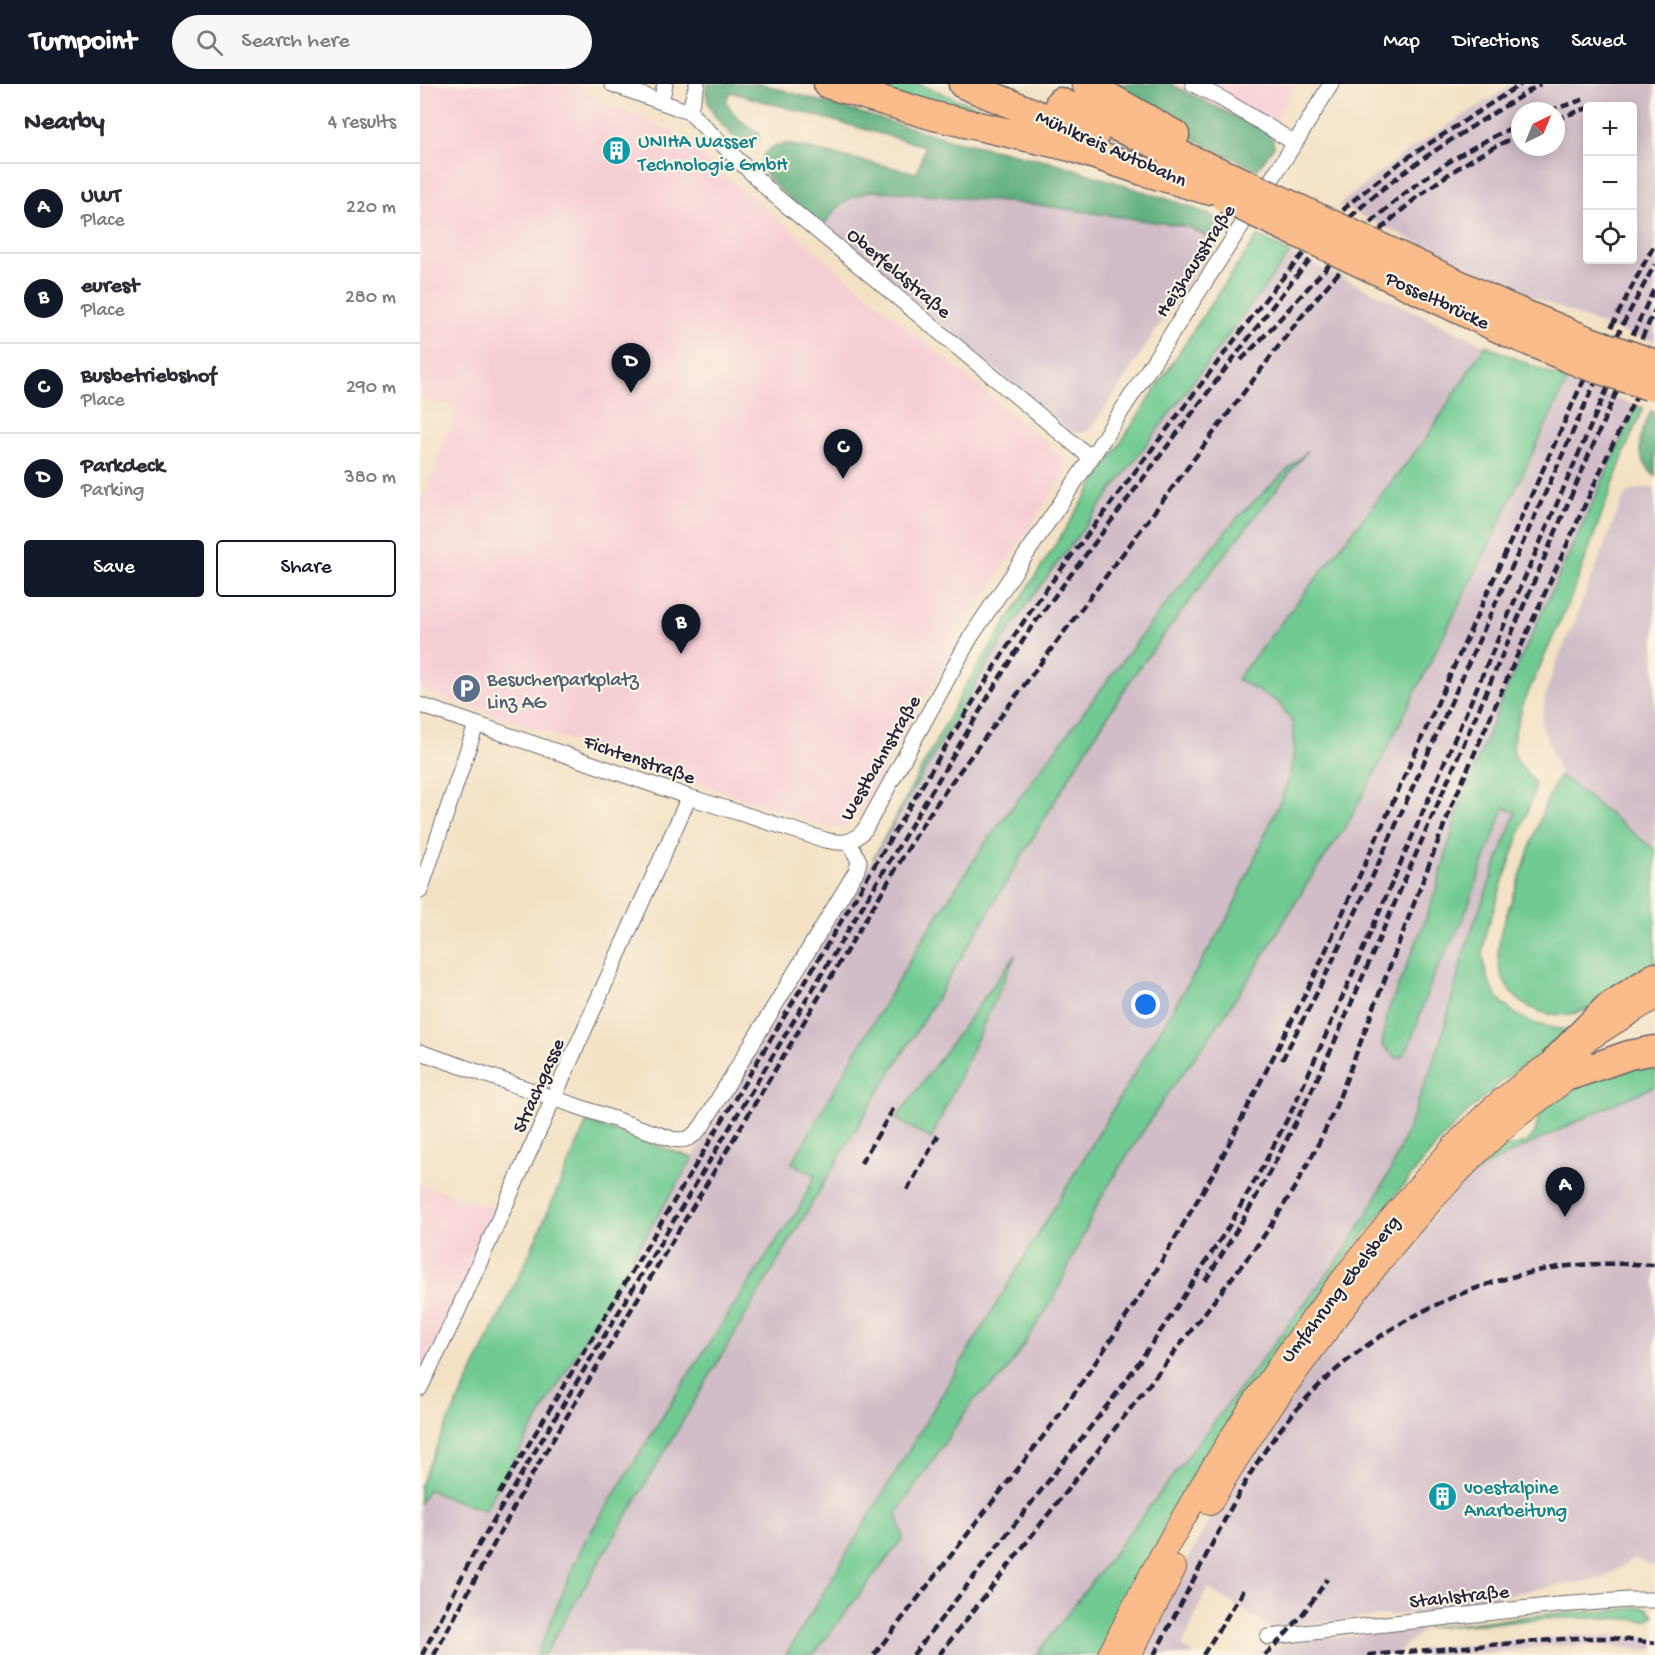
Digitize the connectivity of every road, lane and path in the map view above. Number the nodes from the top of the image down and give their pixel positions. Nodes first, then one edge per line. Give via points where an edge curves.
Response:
1 (612, 84) edge
2 (664, 84) edge
3 (697, 84) edge
4 (828, 84) edge
5 (963, 84) edge
6 (1015, 84) edge
7 (1086, 84) edge
8 (1193, 84) edge
9 (1331, 84) edge
10 (661, 102) junction
11 (689, 112) junction
12 (1295, 143) junction
13 (1229, 186) junction
14 (1655, 364) edge
15 (1655, 388) edge
16 (1091, 458) junction
17 (420, 705) edge
18 (476, 725) junction
19 (689, 797) junction
20 (849, 842) junction
21 (420, 891) edge
22 (1655, 977) edge
23 (1655, 997) edge
24 (1655, 1016) edge
25 (1655, 1050) edge
26 (420, 1052) edge
27 (1564, 1068) junction
28 (554, 1097) junction
29 (420, 1388) edge
30 (1655, 1600) edge
31 (1268, 1637) dead end
32 (1110, 1655) edge
33 (1129, 1655) edge

1 - 10 street, Oberfeldstraße
2 - 10 street
3 - 11 street
4 - 13 highway via 934,116 1071,147 1143,171
5 - 13 highway, Mühlkreis Autobahn via 1084,134
6 - 13 highway, Mühlkreis Autobahn via 1097,118
7 - 13 highway
8 - 12 street
9 - 12 street, Heizhausstraße
10 - 11 street, Oberfeldstraße
11 - 16 street, Oberfeldstraße via 773,194
12 - 16 street, Heizhausstraße
13 - 14 highway, Posseltbrücke, bridge via 1276,198 1528,316
13 - 15 highway, Posseltbrücke, bridge via 1509,333
16 - 20 street, Westbahnstraße via 970,638 865,829
17 - 18 street, Fichtenstraße
18 - 19 street, Fichtenstraße
18 - 21 street
19 - 20 street, Fichtenstraße via 825,840
19 - 28 street, Strachgasse
20 - 28 street, Westbahnstraße via 859,861 857,870 696,1133 689,1139 672,1139
22 - 27 highway via 1607,1008
23 - 27 main road, Umfahrung Ebelsberg
24 - 27 main road, Umfahrung Ebelsberg
25 - 27 highway
26 - 28 street
27 - 32 main road, Umfahrung Ebelsberg via 1526,1081 1490,1111 1374,1240 1234,1432
27 - 33 main road, Umfahrung Ebelsberg via 1442,1188 1333,1321 1214,1497
28 - 29 street, Strachgasse
30 - 31 street, Stahlstraße via 1557,1605

